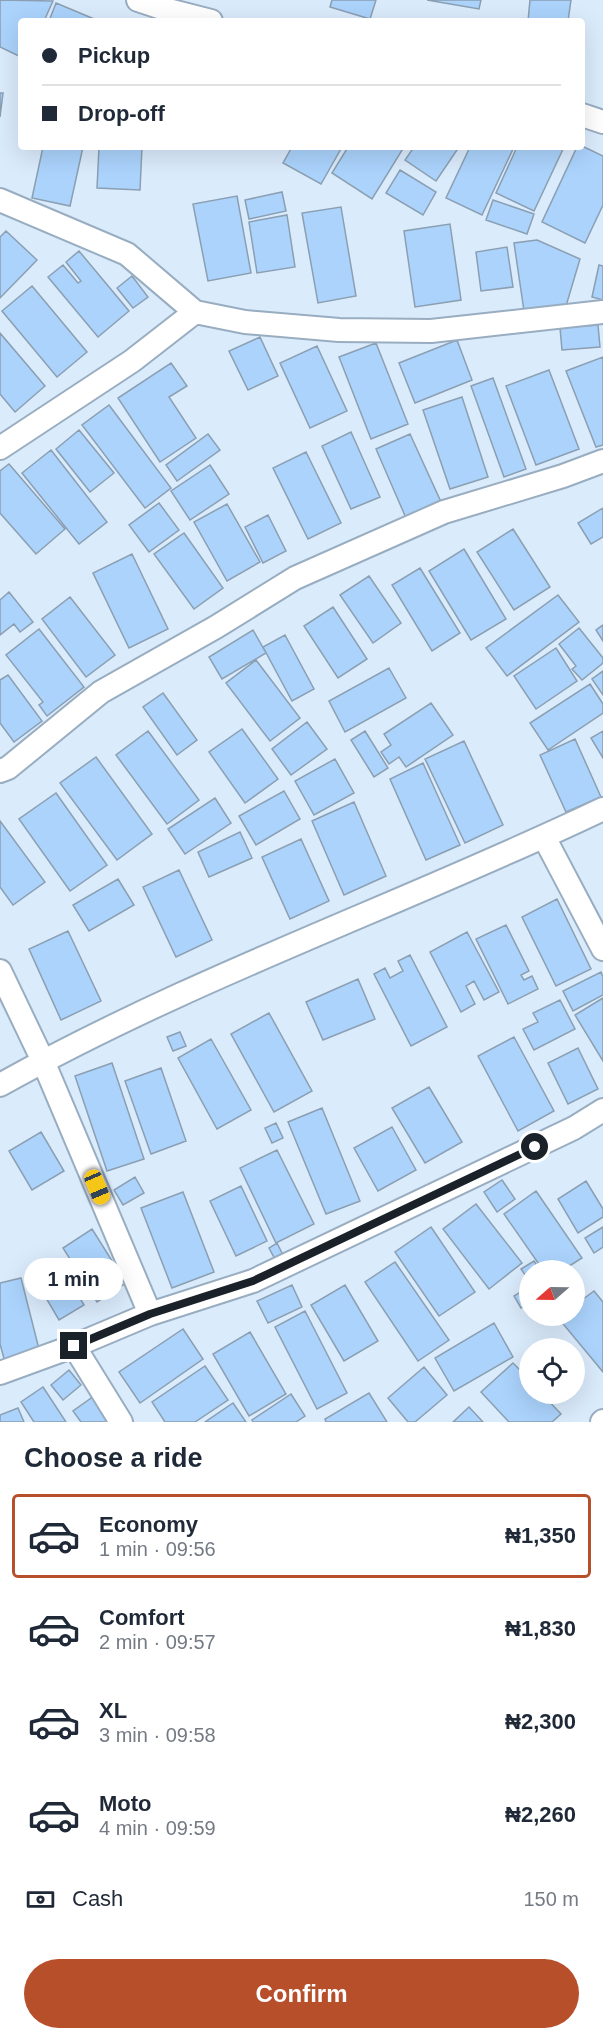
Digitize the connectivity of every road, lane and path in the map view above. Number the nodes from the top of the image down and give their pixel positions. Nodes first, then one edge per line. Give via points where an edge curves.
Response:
1 (138, 0) edge
2 (199, 18) edge
3 (585, 116) edge
4 (603, 122) edge
5 (0, 200) edge
6 (195, 312) junction
7 (603, 312) edge
8 (0, 448) edge
9 (603, 460) edge
10 (0, 771) edge
11 (603, 809) edge
12 (544, 837) junction
13 (603, 949) edge
14 (0, 971) edge
15 (43, 1061) junction
16 (0, 1085) edge
17 (603, 1110) edge
18 (150, 1314) junction
19 (74, 1346) junction
20 (0, 1373) edge
21 (122, 1422) edge

1 - 2 street
3 - 4 street
5 - 6 street via 127,254
6 - 7 street via 245,322 339,330 431,331
6 - 8 street via 132,361
9 - 10 street via 444,512 295,579 101,692
11 - 12 street
12 - 13 street
12 - 15 street via 229,972
14 - 15 street
15 - 16 street
15 - 18 street
17 - 18 street via 574,1128 253,1281
18 - 19 street
19 - 20 street
19 - 21 street

